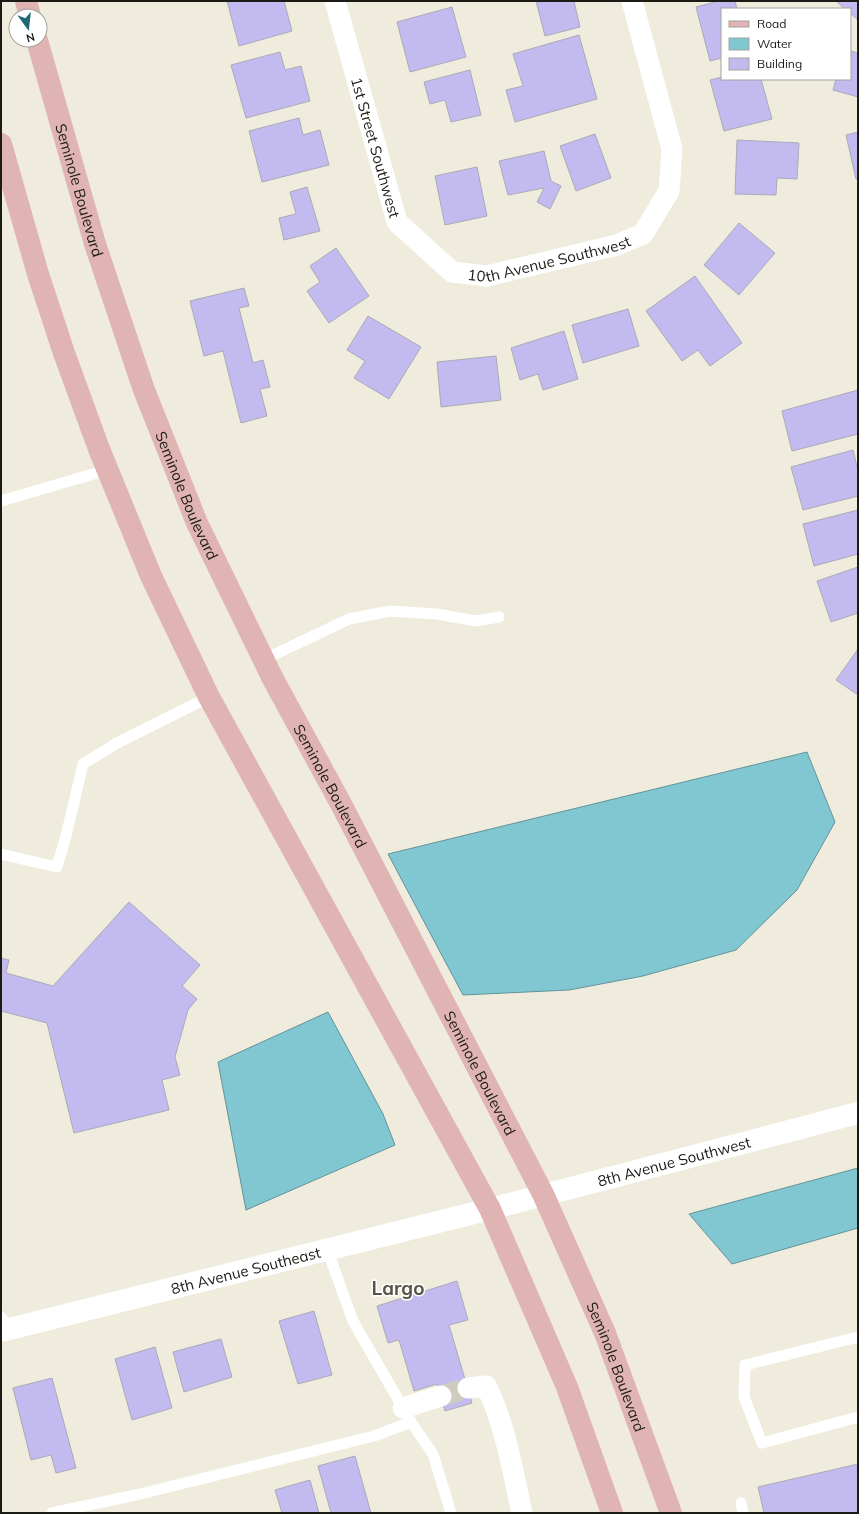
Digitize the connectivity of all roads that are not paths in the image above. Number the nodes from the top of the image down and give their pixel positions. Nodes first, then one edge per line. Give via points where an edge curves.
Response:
1 (335, 1) edge
2 (632, 1) edge
3 (39, 48) edge
4 (1, 144) edge
5 (452, 272) joint
6 (108, 470) junction
7 (1, 501) edge
8 (499, 617) dead end
9 (263, 660) junction
10 (210, 697) junction
11 (1, 854) edge
12 (858, 1113) edge
13 (544, 1194) junction
14 (490, 1209) junction
15 (327, 1249) junction
16 (4, 1326) edge
17 (858, 1337) edge
18 (468, 1388) tunnel mouth
19 (441, 1396) tunnel mouth
20 (407, 1415) junction
21 (858, 1417) edge
22 (52, 1513) edge
23 (451, 1513) edge
24 (522, 1513) edge
25 (612, 1513) edge
26 (671, 1513) edge

1 - 5 street, 1st Street Southwest via 397,222
2 - 5 street, 10th Avenue Southwest via 672,149 669,191 643,234 617,245 487,276
3 - 9 main road, Seminole Boulevard via 95,244 144,390 197,523
4 - 6 main road via 38,274 81,402
6 - 7 lane
6 - 10 main road via 151,576
8 - 9 lane via 476,620 390,611 349,619
9 - 13 main road, Seminole Boulevard
10 - 11 lane via 117,743 82,764 57,867
10 - 14 main road
12 - 13 street, 8th Avenue Southwest
13 - 14 street, 8th Avenue Southwest
13 - 26 main road, Seminole Boulevard via 605,1333
14 - 15 street, 8th Avenue Southeast
14 - 25 main road via 567,1387
15 - 16 street, 8th Avenue Southeast
15 - 20 lane via 353,1321
17 - 21 lane via 745,1365 744,1397 762,1443
18 - 24 street via 486,1386 490,1393 498,1413
19 - 20 street
20 - 22 lane via 374,1436
20 - 23 lane via 434,1454

